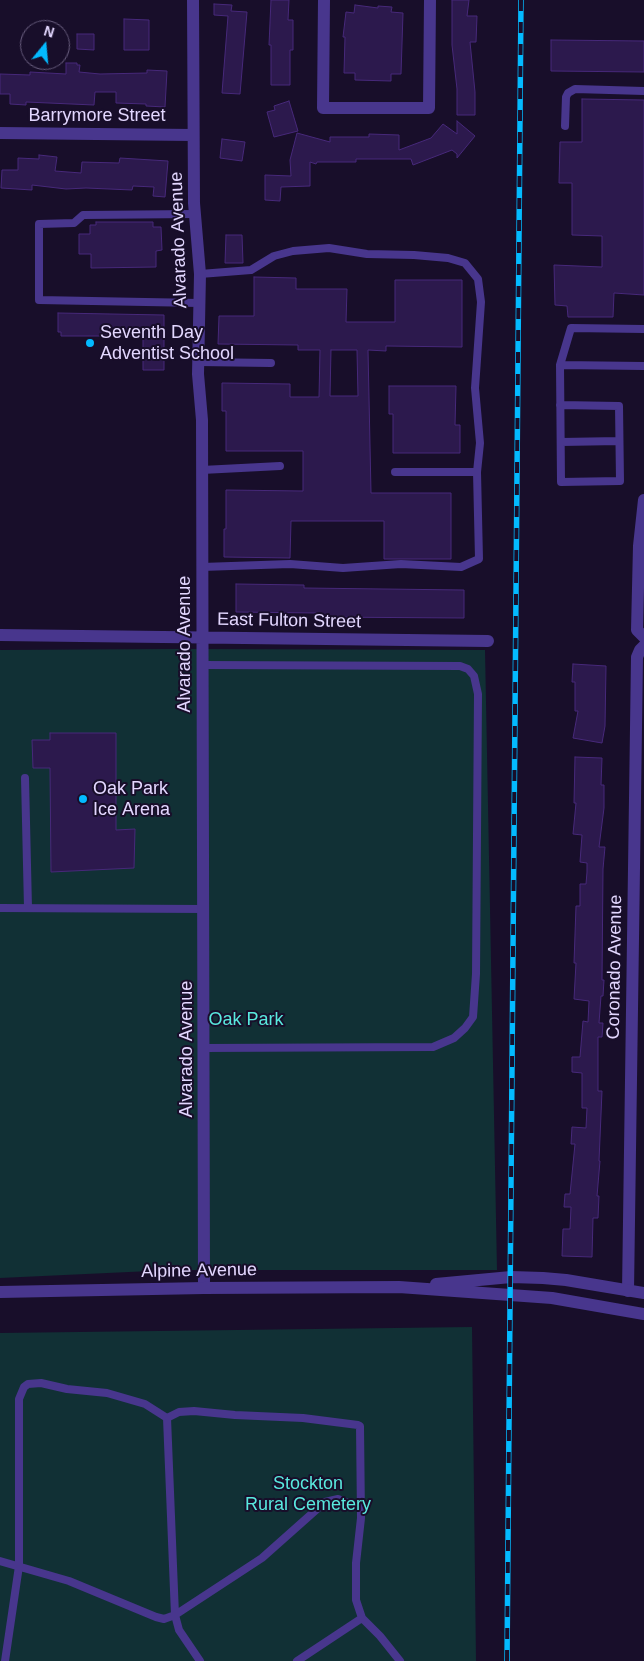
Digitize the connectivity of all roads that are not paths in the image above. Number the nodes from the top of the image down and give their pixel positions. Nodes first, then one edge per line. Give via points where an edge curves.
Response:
1 (193, 0) edge
2 (324, 0) edge
3 (430, 0) edge
4 (644, 91) edge
5 (564, 126) dead end
6 (0, 133) edge
7 (193, 135) junction
8 (195, 214) junction
9 (200, 274) junction
10 (199, 304) junction
11 (644, 329) edge
12 (198, 362) junction
13 (271, 363) dead end
14 (560, 365) junction
15 (644, 366) edge
16 (560, 405) junction
17 (619, 441) junction
18 (561, 442) junction
19 (280, 466) dead end
20 (202, 470) junction
21 (395, 472) dead end
22 (478, 472) junction
23 (644, 500) edge
24 (642, 546) edge
25 (202, 567) junction
26 (0, 635) edge
27 (644, 637) edge
28 (202, 638) junction
29 (488, 640) dead end
30 (644, 646) edge
31 (202, 665) junction
32 (25, 778) dead end
33 (0, 908) edge
34 (28, 908) junction
35 (204, 909) junction
36 (638, 958) edge
37 (204, 1048) junction
38 (399, 1287) junction
39 (204, 1288) junction
40 (628, 1291) junction
41 (0, 1292) edge
42 (644, 1293) edge
43 (644, 1314) edge
44 (167, 1418) junction
45 (361, 1508) junction
46 (0, 1561) edge
47 (19, 1566) junction
48 (175, 1615) junction
49 (362, 1618) junction
50 (5, 1661) edge
51 (200, 1661) edge
52 (297, 1661) edge
53 (400, 1661) edge

1 - 7 street, Alvarado Avenue
2 - 3 street via 323,108 429,108
4 - 5 lane via 575,89 568,92
6 - 7 street, Barrymore Street
7 - 8 street, Alvarado Avenue
8 - 9 street, Alvarado Avenue
8 - 10 lane via 83,215 74,223 39,224 40,300
9 - 10 street, Alvarado Avenue
9 - 22 lane via 251,270 274,256 329,248 367,254 448,258 465,263 478,278 481,302 475,388 480,443
10 - 12 street, Alvarado Avenue
11 - 14 lane via 572,328
12 - 13 lane
12 - 20 street, Alvarado Avenue
14 - 15 lane
14 - 16 lane
16 - 17 lane via 619,406
16 - 18 lane
17 - 18 lane
17 - 18 lane via 620,481 561,482
19 - 20 lane
20 - 25 street, Alvarado Avenue
21 - 22 lane
22 - 25 lane via 479,559 460,567 401,564 343,568 290,564
23 - 24 street
24 - 27 street via 637,630
25 - 28 street, Alvarado Avenue
26 - 28 street, East Fulton Street
28 - 29 street, East Fulton Street
28 - 31 street, Alvarado Avenue
30 - 36 street, Coronado Avenue via 637,657
31 - 35 street, Alvarado Avenue
31 - 37 lane via 452,666 468,670 474,676 478,694 476,974 473,1017 465,1028 454,1038 433,1048
32 - 34 lane
33 - 34 lane
34 - 35 lane
35 - 37 street, Alvarado Avenue
36 - 40 street, Coronado Avenue
37 - 39 street, Alvarado Avenue
38 - 39 street, Alpine Avenue
38 - 40 street, Alpine Avenue via 510,1277 566,1280
38 - 43 street, Alpine Avenue via 552,1298
39 - 41 street, Alpine Avenue
40 - 42 street, Alpine Avenue
44 - 45 lane via 179,1412 194,1411 358,1425
44 - 47 lane via 145,1404 107,1393 41,1383 24,1387 19,1399
44 - 48 lane
45 - 48 lane via 338,1500 325,1502 262,1558
45 - 49 lane via 356,1600
46 - 47 lane
47 - 48 lane via 69,1581 156,1617
47 - 50 lane
48 - 51 lane via 179,1630
49 - 52 lane
49 - 53 lane

